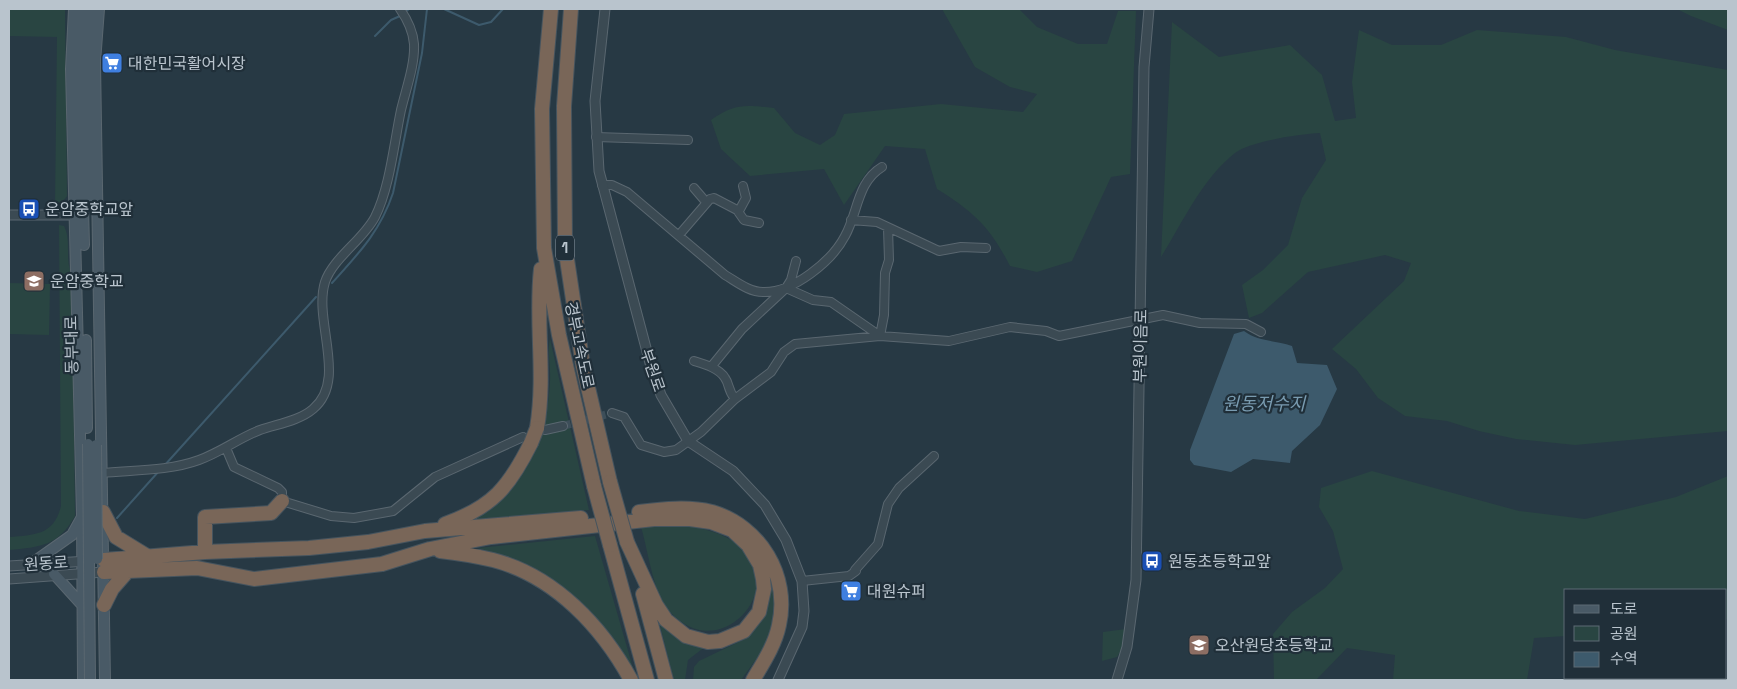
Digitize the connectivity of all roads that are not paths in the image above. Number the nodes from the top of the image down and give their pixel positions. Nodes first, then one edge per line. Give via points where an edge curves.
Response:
1 (74, 9) edge
2 (82, 9) edge
3 (90, 9) edge
4 (99, 9) edge
5 (551, 9) edge
6 (571, 9) edge
7 (605, 9) edge
8 (1149, 9) edge
9 (402, 12) edge
10 (596, 137) junction
11 (688, 140) dead end
12 (882, 167) dead end
13 (602, 185) junction
14 (743, 186) dead end
15 (694, 188) dead end
16 (706, 202) junction
17 (737, 210) junction
18 (9, 215) edge
19 (75, 216) junction
20 (852, 220) junction
21 (760, 223) dead end
22 (888, 228) junction
23 (679, 235) junction
24 (544, 248) junction
25 (986, 248) dead end
26 (796, 261) dead end
27 (786, 288) junction
28 (1140, 318) junction
29 (1261, 332) dead end
30 (880, 336) junction
31 (694, 361) dead end
32 (712, 366) junction
33 (735, 399) junction
34 (612, 413) dead end
35 (563, 426) tunnel mouth
36 (541, 429) junction
37 (527, 440) junction
38 (688, 441) junction
39 (92, 445) junction
40 (226, 448) junction
41 (934, 456) dead end
42 (102, 473) junction
43 (282, 501) junction
44 (103, 512) junction
45 (82, 516) junction
46 (425, 531) junction
47 (627, 542) junction
48 (430, 549) junction
49 (205, 552) junction
50 (147, 556) junction
51 (83, 561) junction
52 (31, 564) junction
53 (9, 566) edge
54 (104, 566) junction
55 (83, 572) junction
56 (126, 573) junction
57 (54, 574) junction
58 (9, 579) edge
59 (802, 581) junction
60 (104, 605) junction
61 (83, 606) junction
62 (82, 680) edge
63 (90, 680) edge
64 (98, 680) edge
65 (105, 680) edge
66 (632, 680) edge
67 (648, 680) edge
68 (666, 680) edge
69 (753, 680) edge
70 (778, 680) edge
71 (1117, 680) edge

1 - 19 main road, 동부대로 via 71,69
2 - 39 main road, 동부대로 via 78,52
3 - 39 main road, 동부대로 via 87,72
4 - 42 main road, 동부대로 via 95,62
5 - 24 highway, 경부고속도로 / 1 via 542,109
6 - 47 highway, 경부고속도로 / 1, bridge via 564,106 565,246 583,366
7 - 10 street, 부원로 via 595,101
8 - 28 street, 부원이음로 via 1144,67
9 - 40 street via 412,34 413,53 381,203 367,229 325,282 322,302 329,367 325,392 312,410 304,415 258,431
10 - 11 street
10 - 13 street, 부원로
12 - 20 street via 868,179
13 - 23 street via 612,185 627,192
13 - 38 street, 부원로 via 650,364 661,395
14 - 17 street via 746,198
15 - 16 street
16 - 17 street via 714,198
16 - 23 street
17 - 21 street via 744,220
18 - 19 street
19 - 45 main road, 동부대로
20 - 22 street via 877,222
20 - 27 street via 839,247 821,266
22 - 25 street via 940,251 961,247
22 - 30 street via 889,260
23 - 27 street via 741,285 763,292
24 - 36 highway via 539,287
24 - 67 highway, 경부고속도로 / 1, bridge via 559,335 594,486
26 - 27 street
27 - 30 street via 813,300 831,302
27 - 32 street via 742,328
28 - 29 street via 1164,315 1200,323 1233,322
28 - 30 street via 1059,336 1046,331 1010,327 949,341
28 - 71 street, 부원이음로 via 1136,580 1128,646
30 - 33 street via 795,344 784,352 770,372
31 - 32 street
32 - 33 street via 725,378
33 - 38 street
34 - 38 street via 624,417 641,445 646,447 664,452 676,450
35 - 36 street
36 - 37 highway, bridge
37 - 43 street via 435,477 393,511 354,518 331,516
37 - 46 highway via 515,475 494,498 463,517
38 - 59 street, 부원로 via 733,471 765,505 786,540
39 - 63 main road, 동부대로, bridge
39 - 64 main road, 동부대로, bridge
40 - 42 street via 198,460
40 - 43 street via 234,467 278,488 282,492
41 - 59 street via 899,488 888,504 878,544 856,571 849,576
42 - 44 main road, 동부대로
43 - 49 highway via 271,513 205,517
44 - 50 highway via 116,537
44 - 54 main road, 동부대로
45 - 51 main road, 동부대로
45 - 52 main road via 72,535
46 - 49 highway via 368,542 309,548
46 - 69 highway via 671,508 698,510 728,518 760,543 779,582 779,626 771,649
47 - 48 highway via 656,605 666,620 686,636 708,642 720,641 744,631 759,612 764,589 760,565 748,545 732,530 712,522 654,519 491,537
47 - 68 highway, 경부고속도로 / 1
48 - 56 highway via 382,564 254,579 197,568
48 - 66 highway via 495,561 529,575 560,594 582,611 620,659
49 - 50 highway
50 - 54 highway
51 - 52 street, 원동로
51 - 54 street, 원동로
51 - 55 main road, 동부대로
52 - 53 street, 원동로
54 - 55 street
54 - 56 highway
54 - 60 main road, 동부대로
55 - 57 street
55 - 61 main road, 동부대로
56 - 60 highway
57 - 58 street
57 - 61 main road
59 - 70 street, 부원로 via 802,627
60 - 65 main road, 동부대로
61 - 62 main road, 동부대로

